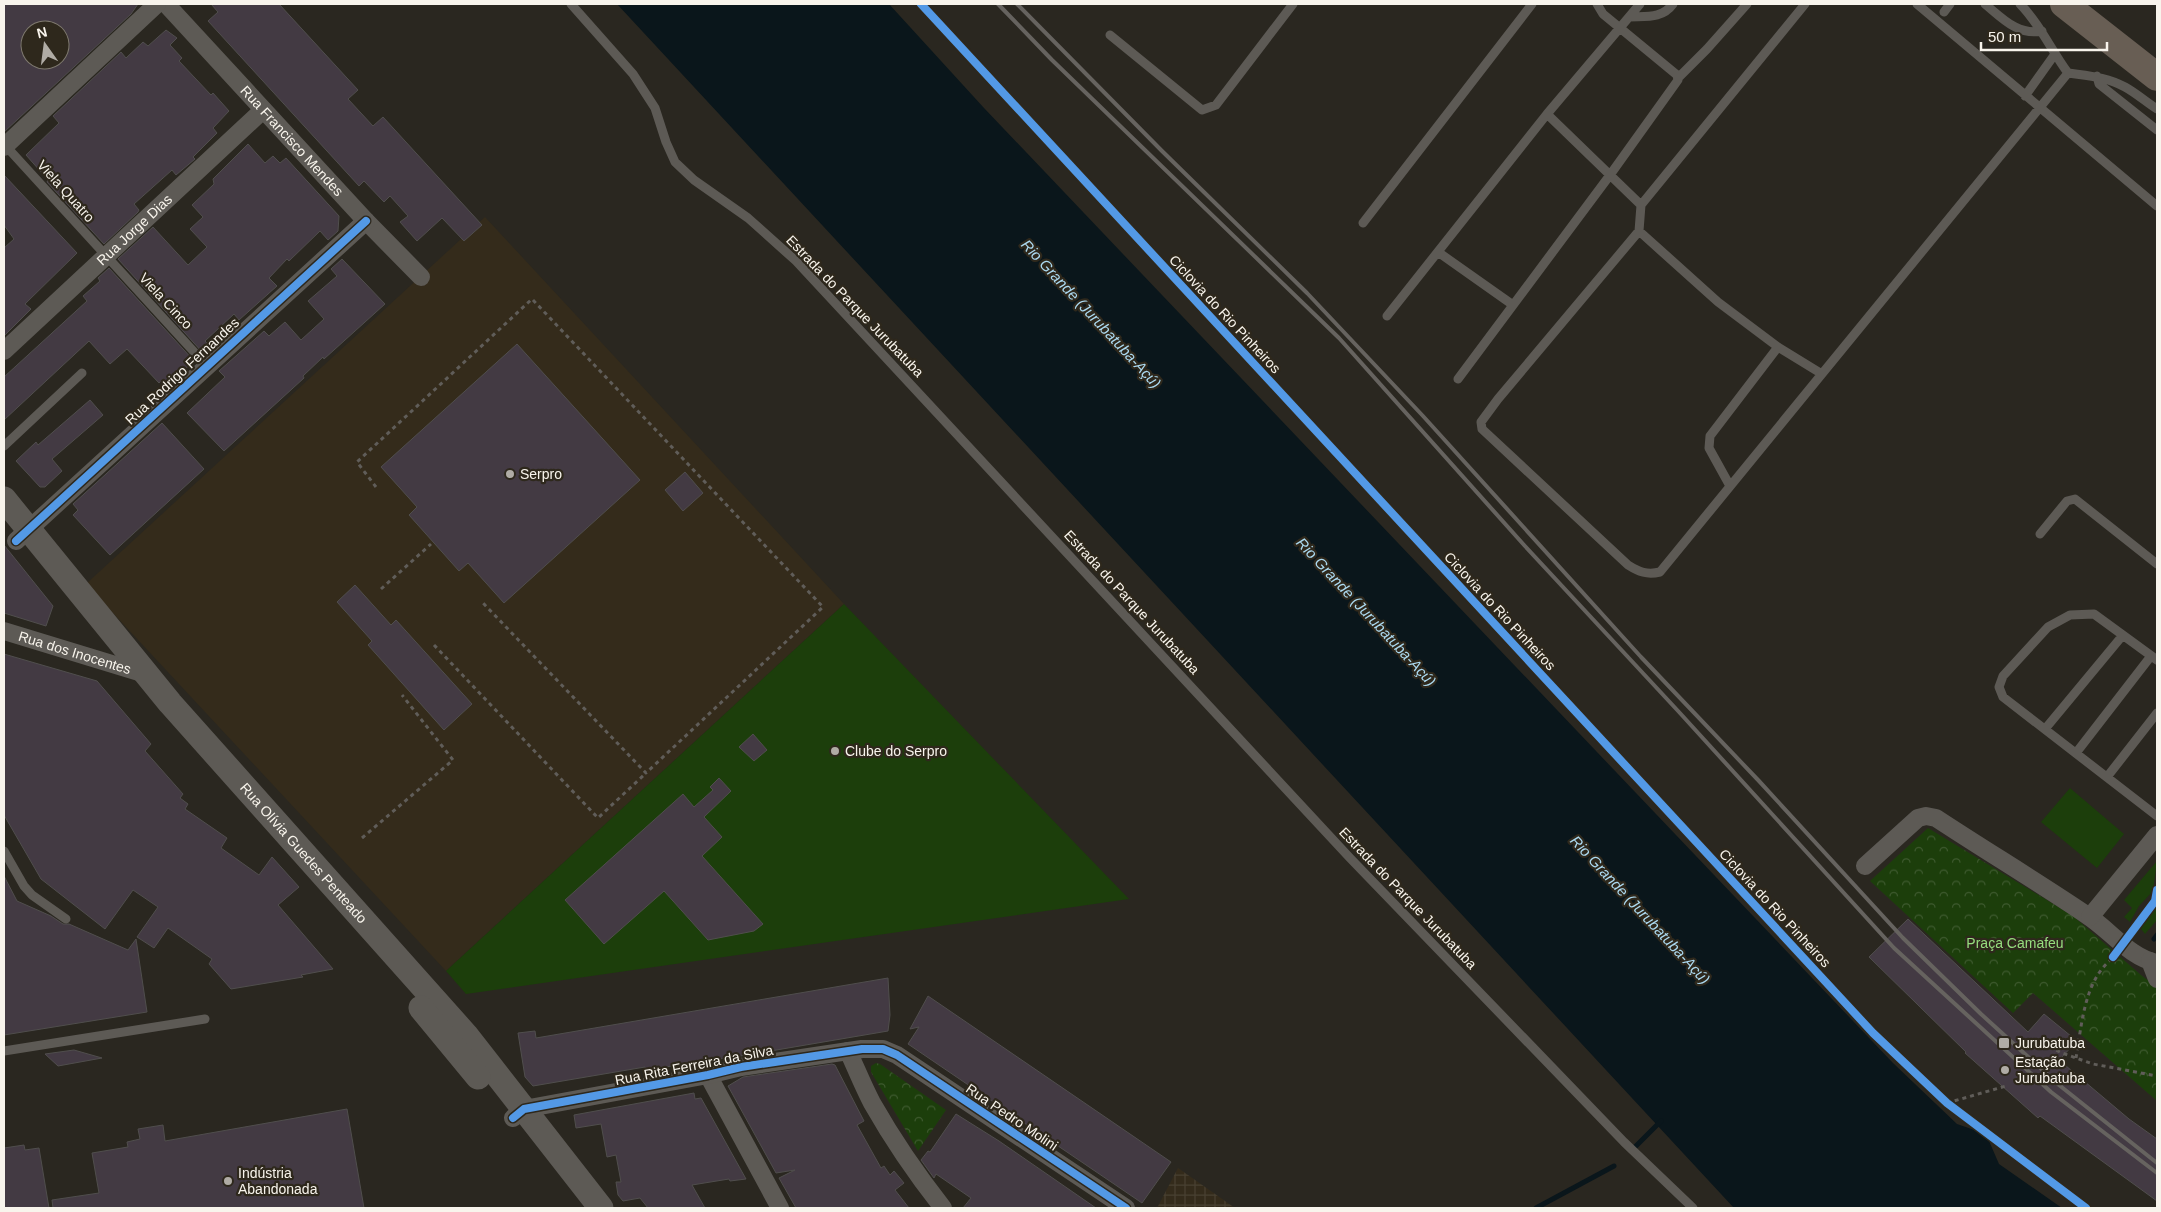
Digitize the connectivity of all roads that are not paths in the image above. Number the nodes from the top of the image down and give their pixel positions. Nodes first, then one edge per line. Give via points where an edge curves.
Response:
1 (157, 4) edge
2 (166, 4) edge
3 (571, 4) edge
4 (1293, 4) edge
5 (1532, 4) edge
6 (1597, 4) edge
7 (1640, 4) edge
8 (1673, 4) edge
9 (1747, 4) edge
10 (1805, 4) edge
11 (1917, 4) edge
12 (1950, 4) edge
13 (1985, 4) edge
14 (2020, 4) edge
15 (2064, 4) edge
16 (1944, 12) dead end
17 (1629, 17) junction
18 (1620, 28) junction
19 (2042, 31) junction
20 (1110, 35) dead end
21 (2055, 54) junction
22 (2150, 63) edge
23 (2068, 73) junction
24 (2097, 76) junction
25 (1678, 78) junction
26 (2025, 96) junction
27 (2040, 108) junction
28 (2157, 109) edge
29 (263, 110) junction
30 (1547, 114) junction
31 (2157, 130) edge
32 (4, 145) edge
33 (1610, 175) junction
34 (1641, 205) junction
35 (2157, 206) edge
36 (366, 221) junction
37 (1363, 223) dead end
38 (1639, 231) junction
39 (1438, 252) junction
40 (106, 256) junction
41 (421, 277) dead end
42 (1513, 305) junction
43 (1387, 316) dead end
44 (1778, 347) junction
45 (4, 351) edge
46 (206, 365) junction
47 (82, 373) dead end
48 (1822, 374) junction
49 (1458, 379) dead end
50 (4, 446) edge
51 (1730, 486) junction
52 (4, 499) edge
53 (16, 533) edge
54 (2040, 534) dead end
55 (2157, 564) edge
56 (4, 631) edge
57 (2122, 635) junction
58 (2154, 658) edge
59 (134, 671) junction
60 (2157, 713) edge
61 (2045, 729) junction
62 (2076, 753) junction
63 (2107, 777) junction
64 (2157, 816) edge
65 (2157, 835) edge
66 (4, 851) edge
67 (1865, 866) dead end
68 (2090, 917) junction
69 (66, 919) dead end
70 (2153, 962) edge
71 (2157, 979) edge
72 (205, 1019) dead end
73 (883, 1049) joint
74 (4, 1051) edge
75 (848, 1051) junction
76 (708, 1075) junction
77 (518, 1114) junction
78 (583, 1208) edge
79 (601, 1208) edge
80 (780, 1208) edge
81 (943, 1208) edge
82 (1126, 1208) edge
83 (1693, 1208) edge

1 - 32 street
2 - 29 street, Rua Francisco Mendes
3 - 83 lane, Estrada do Parque Jurubatuba via 634,74 655,108 675,162 694,180 748,218 796,261 1350,858 1624,1142
4 - 20 lane via 1216,105 1202,110
5 - 37 lane
6 - 18 lane via 1603,14
7 - 17 lane
8 - 17 lane via 1658,16
9 - 25 lane
10 - 34 lane
11 - 26 lane
12 - 16 lane
13 - 19 lane via 2018,30
14 - 19 lane
15 - 22 highway
17 - 18 lane
18 - 25 lane
18 - 30 lane
19 - 21 lane
21 - 23 lane
21 - 26 lane
23 - 24 lane
23 - 27 lane
24 - 28 lane via 2127,87
24 - 31 lane via 2099,84
25 - 33 lane
26 - 27 lane
27 - 35 lane
27 - 48 lane
29 - 36 street, Rua Francisco Mendes
29 - 40 street, Rua Jorge Dias
30 - 33 lane
30 - 39 lane
32 - 40 lane, Viela Quatro
33 - 34 lane
33 - 42 lane
34 - 38 lane
36 - 41 street, Rua Francisco Mendes
36 - 46 street, Rua Rodrigo Fernandes
38 - 44 lane via 1718,302
38 - 51 lane via 1498,399 1481,422 1482,429 1640,573 1660,572
39 - 42 lane
39 - 43 lane
40 - 45 street, Rua Jorge Dias
40 - 46 lane, Viela Cinco
42 - 49 lane
44 - 48 lane
44 - 51 lane via 1710,436 1709,448
46 - 53 street, Rua Rodrigo Fernandes
47 - 50 lane
48 - 51 lane
52 - 53 main road, Rua Olívia Guedes Penteado
53 - 59 main road, Rua Olívia Guedes Penteado
54 - 55 lane via 2067,501 2076,499
56 - 59 street, Rua dos Inocentes
57 - 58 lane
57 - 61 lane
57 - 61 lane via 2094,614 2070,615 2048,628 2004,676 1999,687 2003,697
58 - 62 lane
59 - 77 main road, Rua Olívia Guedes Penteado via 369,947
60 - 63 lane
61 - 62 lane
62 - 63 lane
63 - 64 lane
65 - 68 street
66 - 69 lane via 32,895
67 - 68 street via 1918,818 1936,818
68 - 70 street via 2118,952
70 - 71 street
72 - 74 lane
73 - 75 street, Rua Rita Ferreira da Silva
73 - 82 street, Rua Pedro Molini via 897,1055
75 - 76 street, Rua Rita Ferreira da Silva
75 - 81 street via 887,1128
76 - 77 street, Rua Rita Ferreira da Silva
76 - 80 street
77 - 78 main road, Rua Olívia Guedes Penteado
77 - 79 main road, Rua Olívia Guedes Penteado

